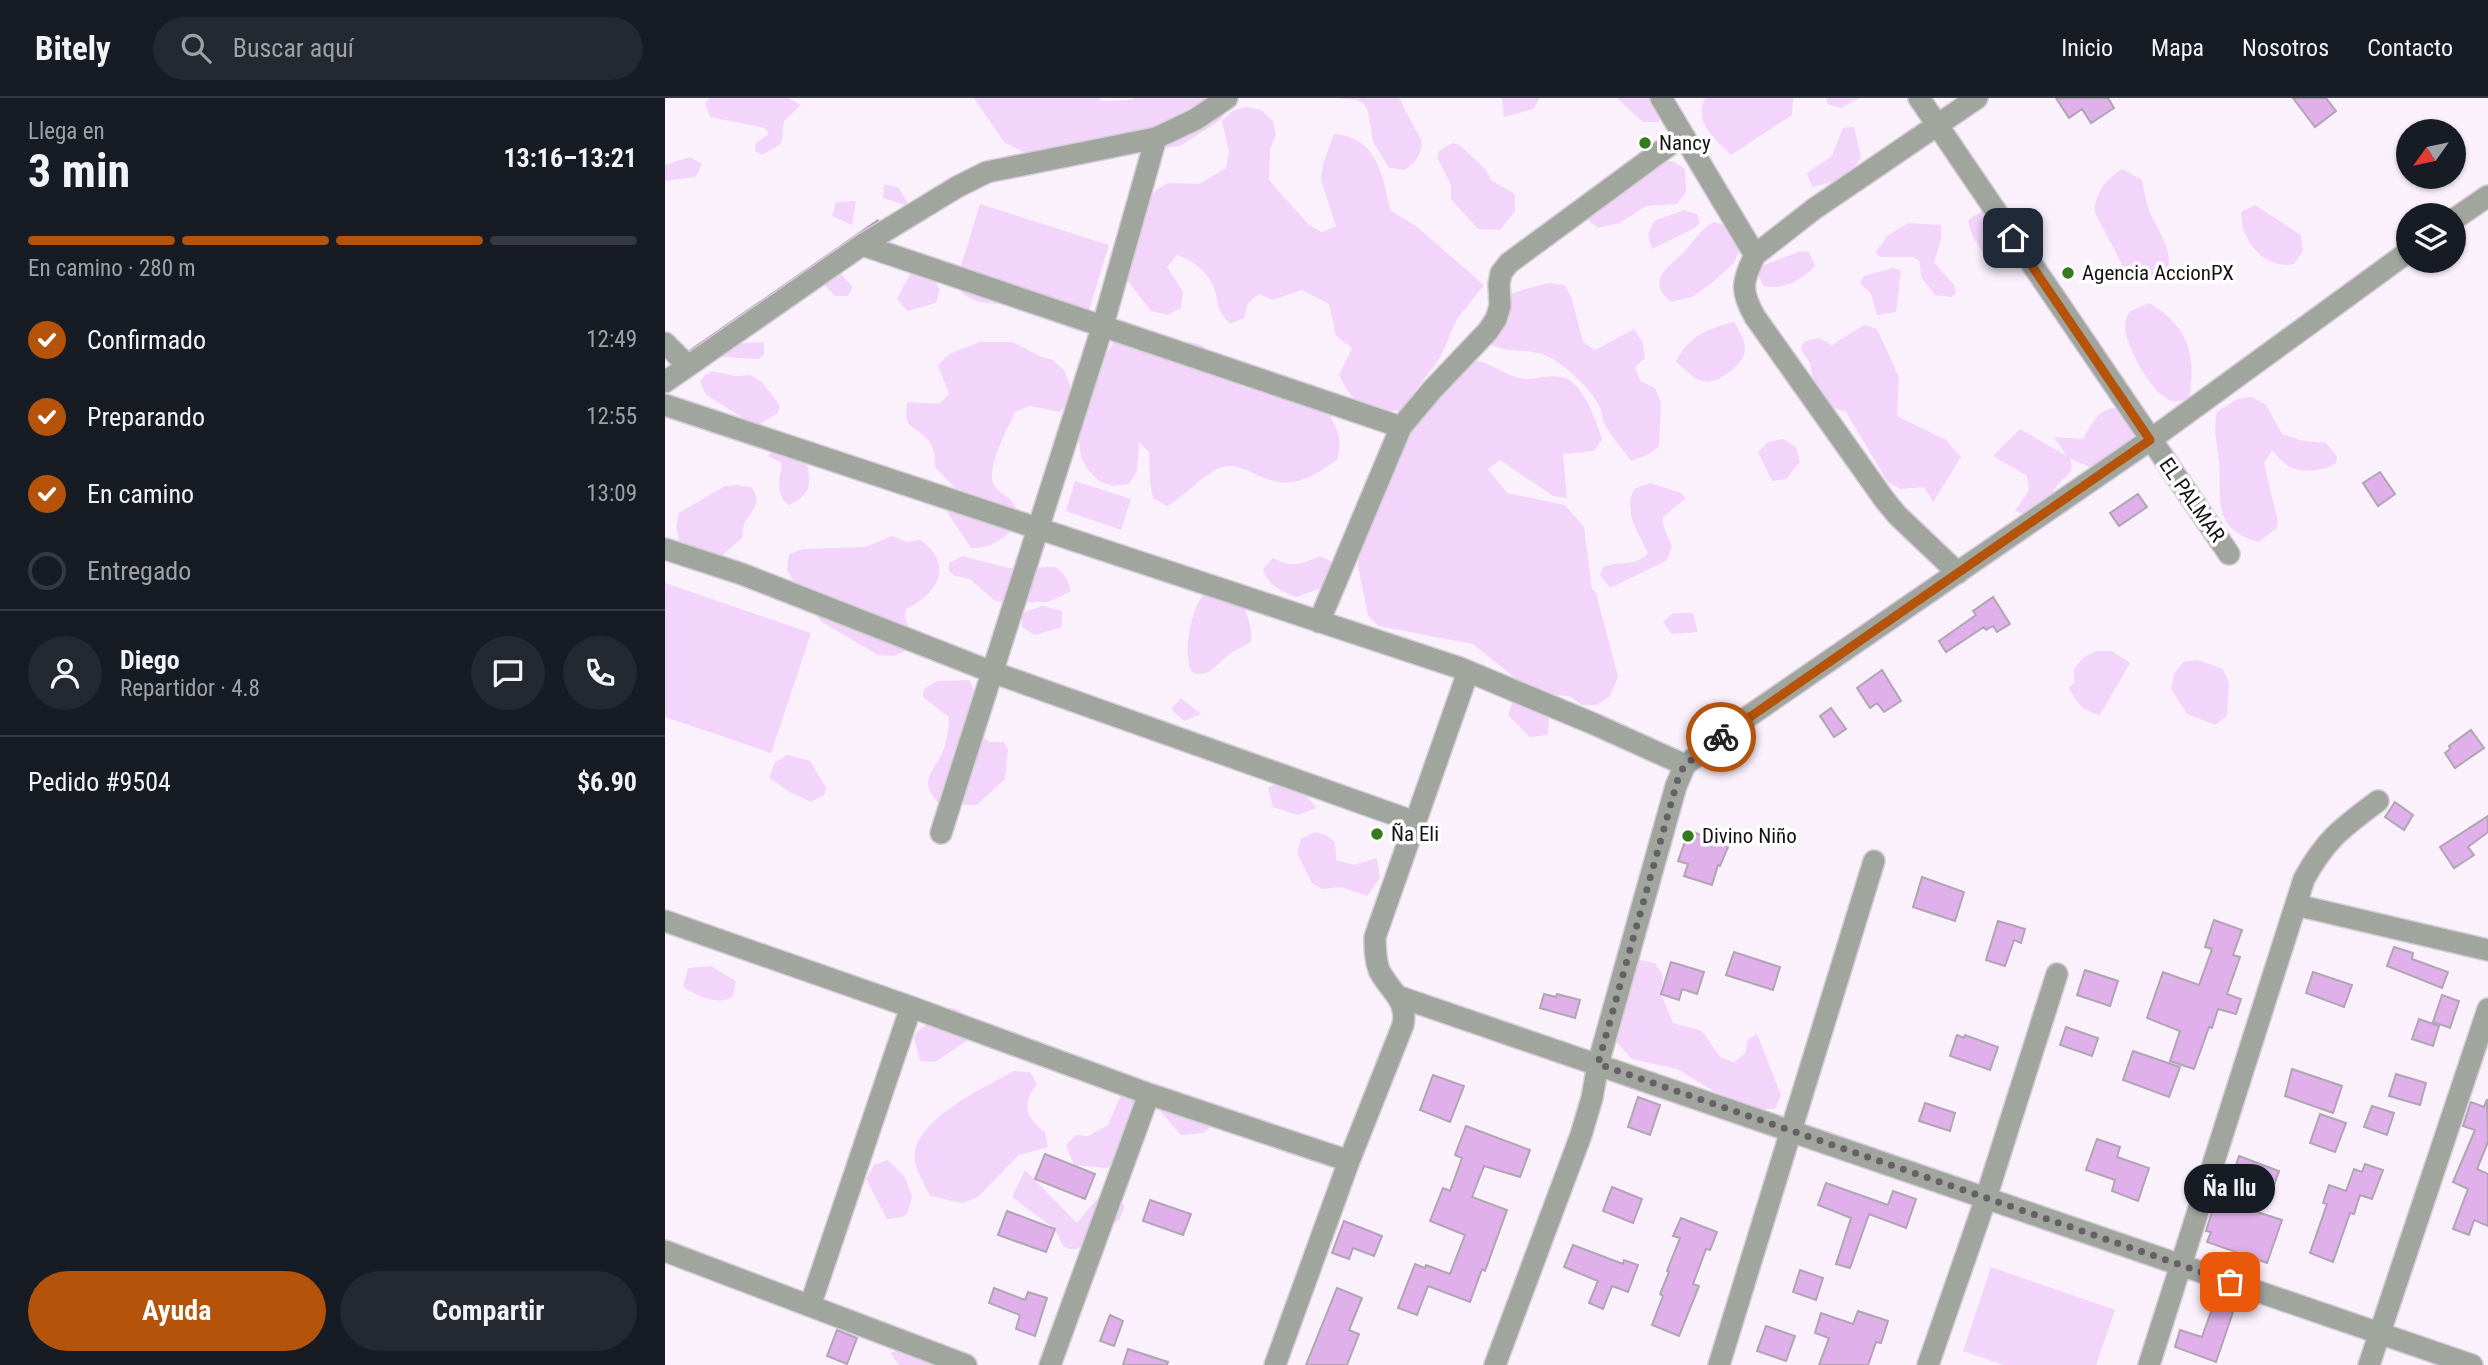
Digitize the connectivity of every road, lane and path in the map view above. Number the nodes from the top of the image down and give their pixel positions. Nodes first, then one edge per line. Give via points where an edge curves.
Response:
1 (1227, 98) edge
2 (1661, 98) edge
3 (1919, 98) edge
4 (1977, 98) edge
5 (1937, 125) junction
6 (1683, 135) junction
7 (1156, 138) junction
8 (2488, 196) edge
9 (2466, 211) edge
10 (862, 245) junction
11 (1755, 255) junction
12 (2396, 261) edge
13 (1103, 325) junction
14 (665, 343) edge
15 (688, 366) junction
16 (665, 382) edge
17 (665, 405) edge
18 (1401, 427) junction
19 (2150, 440) junction
20 (1038, 529) junction
21 (665, 549) edge
22 (2229, 554) dead end
23 (1958, 573) junction
24 (1319, 622) junction
25 (992, 672) junction
26 (1468, 672) junction
27 (1686, 764) junction
28 (2378, 801) dead end
29 (1415, 822) junction
30 (941, 833) dead end
31 (1874, 861) dead end
32 (2296, 905) junction
33 (667, 929) edge
34 (2488, 950) edge
35 (2057, 974) dead end
36 (1397, 996) junction
37 (911, 1007) junction
38 (2488, 1009) edge
39 (1598, 1064) junction
40 (1149, 1094) junction
41 (1791, 1131) junction
42 (1349, 1161) junction
43 (1986, 1198) junction
44 (665, 1251) edge
45 (2181, 1265) junction
46 (810, 1306) junction
47 (2379, 1333) junction
48 (965, 1365) edge
49 (1050, 1365) edge
50 (1275, 1365) edge
51 (1495, 1365) edge
52 (1719, 1365) edge
53 (1928, 1365) edge
54 (2149, 1365) edge
55 (2369, 1365) edge
56 (2472, 1365) edge

1 - 7 street
2 - 6 street
3 - 5 street, EL PALMAR
4 - 5 street
5 - 11 street
5 - 19 street, EL PALMAR
6 - 11 street
6 - 18 street via 1509,263 1501,273 1496,319
7 - 10 street via 987,172
7 - 13 street
8 - 9 street
10 - 13 street
10 - 15 street
11 - 23 street via 1744,285 1745,300 1755,317 1884,499
12 - 19 street
13 - 18 street
13 - 20 street
14 - 15 street
15 - 16 street
17 - 20 street
18 - 24 street
19 - 22 street, EL PALMAR
19 - 23 street
20 - 24 street
20 - 25 street
21 - 25 street via 742,574
23 - 27 street
24 - 26 street
25 - 29 street
25 - 30 street
26 - 27 street
26 - 29 street
27 - 39 street
28 - 32 street via 2319,852
29 - 36 street via 1375,937 1376,962
31 - 41 street
32 - 34 street
32 - 45 street
33 - 37 street
35 - 43 street
36 - 39 street
36 - 42 street via 1404,1007 1402,1025
37 - 40 street
37 - 46 street
38 - 47 street
39 - 41 street
39 - 51 street via 1581,1136
40 - 42 street
40 - 49 street
41 - 43 street
41 - 52 street
42 - 50 street
43 - 45 street
43 - 53 street
44 - 46 street
45 - 47 street
45 - 54 street
46 - 48 street
47 - 55 street
47 - 56 street

